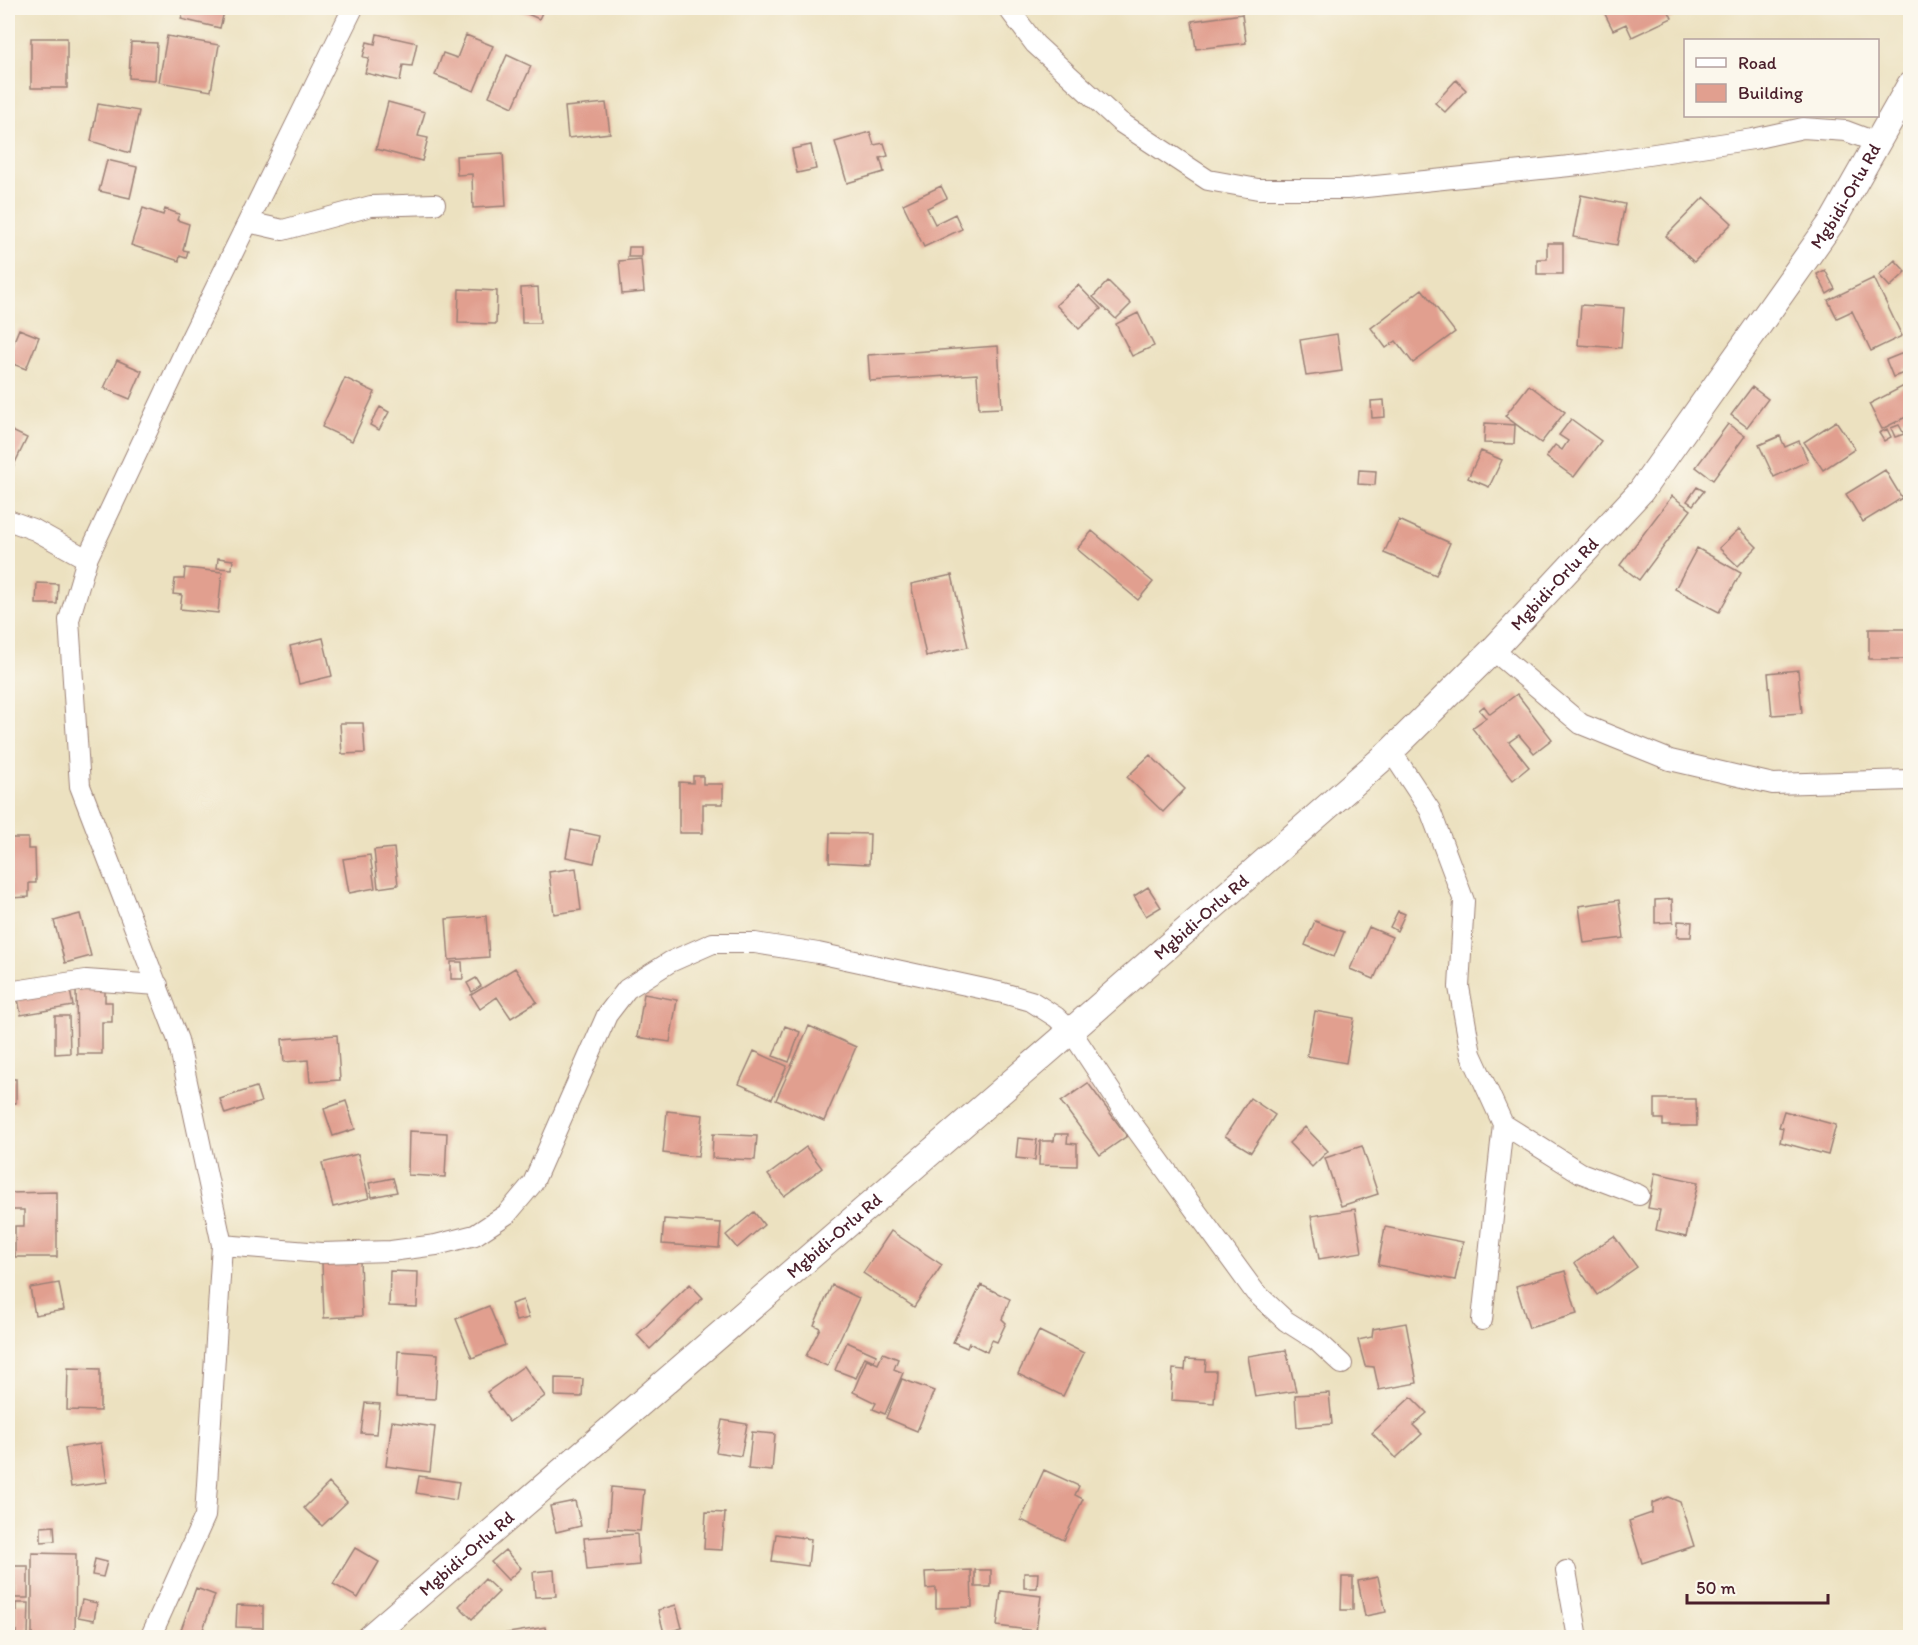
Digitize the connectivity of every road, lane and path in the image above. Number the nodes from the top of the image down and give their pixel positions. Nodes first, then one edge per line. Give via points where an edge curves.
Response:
1 (353, 8) edge
2 (1008, 8) edge
3 (1911, 85) edge
4 (1876, 147) junction
5 (435, 204) dead end
6 (248, 222) junction
7 (8, 520) edge
8 (87, 559) junction
9 (1493, 650) junction
10 (1391, 751) junction
11 (1911, 780) edge
12 (158, 985) junction
13 (8, 992) edge
14 (1071, 1030) junction
15 (1503, 1124) junction
16 (1639, 1195) dead end
17 (222, 1245) junction
18 (1482, 1320) dead end
19 (1342, 1364) dead end
20 (1566, 1571) dead end
21 (150, 1638) edge
22 (369, 1638) edge
23 (1578, 1638) edge

1 - 6 street
2 - 4 street via 1035,44 1120,122 1208,180 1258,189 1347,189 1589,164 1803,128 1846,131 1870,140
3 - 4 main road, Mgbidi-Orlu Rd
4 - 9 main road, Mgbidi-Orlu Rd via 1834,219 1641,491
5 - 6 street via 371,206 283,230
6 - 8 street
7 - 8 street
8 - 12 street via 69,620 80,786
9 - 10 main road, Mgbidi-Orlu Rd
9 - 11 street via 1581,724 1670,760 1773,784
10 - 14 main road, Mgbidi-Orlu Rd
10 - 15 street via 1430,810 1464,901 1459,987 1470,1054
12 - 13 street via 86,980
12 - 17 street via 178,1040
14 - 17 street via 1030,1001 1003,993 755,942 713,942 627,988 607,1015 533,1184 507,1215 475,1235 391,1251 321,1253
14 - 19 street via 1131,1122 1255,1292
14 - 22 main road, Mgbidi-Orlu Rd
15 - 16 street via 1581,1173
15 - 18 street
17 - 21 street via 205,1516
20 - 23 street

